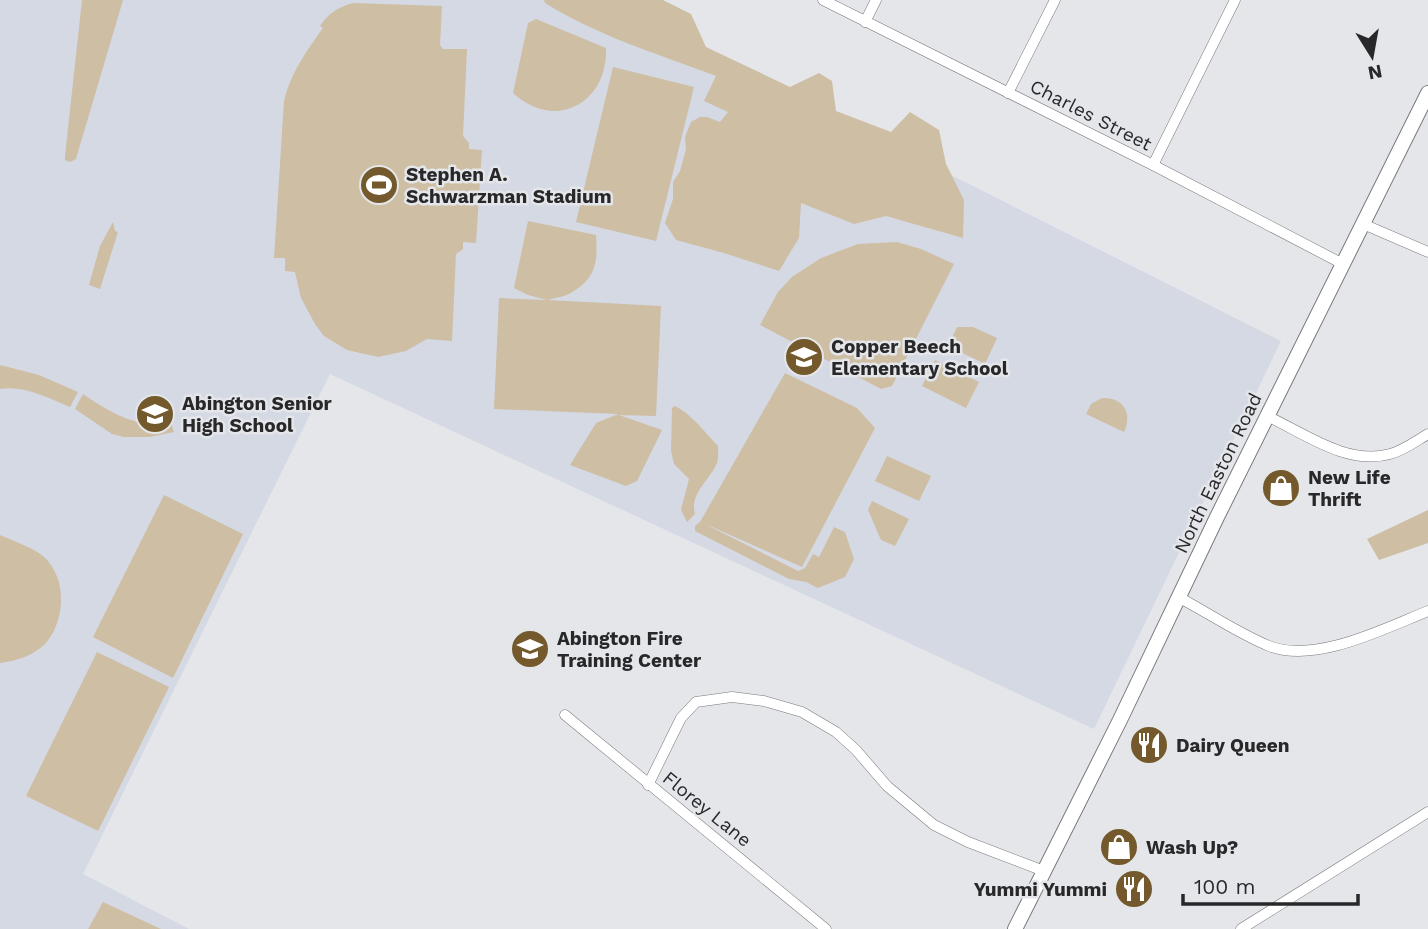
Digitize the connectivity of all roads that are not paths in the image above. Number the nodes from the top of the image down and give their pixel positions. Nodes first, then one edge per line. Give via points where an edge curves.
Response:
1 (823, 0) edge
2 (876, 0) edge
3 (1055, 0) edge
4 (1234, 0) edge
5 (865, 22) junction
6 (1008, 93) junction
7 (1428, 93) edge
8 (1153, 165) junction
9 (1363, 224) junction
10 (1428, 252) edge
11 (1343, 264) junction
12 (1268, 415) junction
13 (1428, 434) edge
14 (1178, 597) junction
15 (1428, 611) edge
16 (565, 715) dead end
17 (648, 785) junction
18 (1428, 812) edge
19 (1044, 871) junction
20 (827, 929) edge
21 (1015, 929) edge
22 (1241, 929) edge

1 - 5 street, Charles Street
2 - 5 street
3 - 6 street
4 - 8 street
5 - 6 street, Charles Street
6 - 8 street, Charles Street
7 - 9 main road, North Easton Road
8 - 11 street, Charles Street
9 - 10 street
9 - 11 main road, North Easton Road
11 - 12 main road, North Easton Road
12 - 13 street via 1357,456 1390,454
12 - 14 main road, North Easton Road
14 - 15 street via 1269,646 1303,653 1323,650
14 - 19 main road, North Easton Road
16 - 17 street, Florey Lane
17 - 19 street via 681,719 696,702 732,697 764,701 802,712 836,732 887,786 934,825
17 - 20 street, Florey Lane
18 - 22 street
19 - 21 main road, North Easton Road

